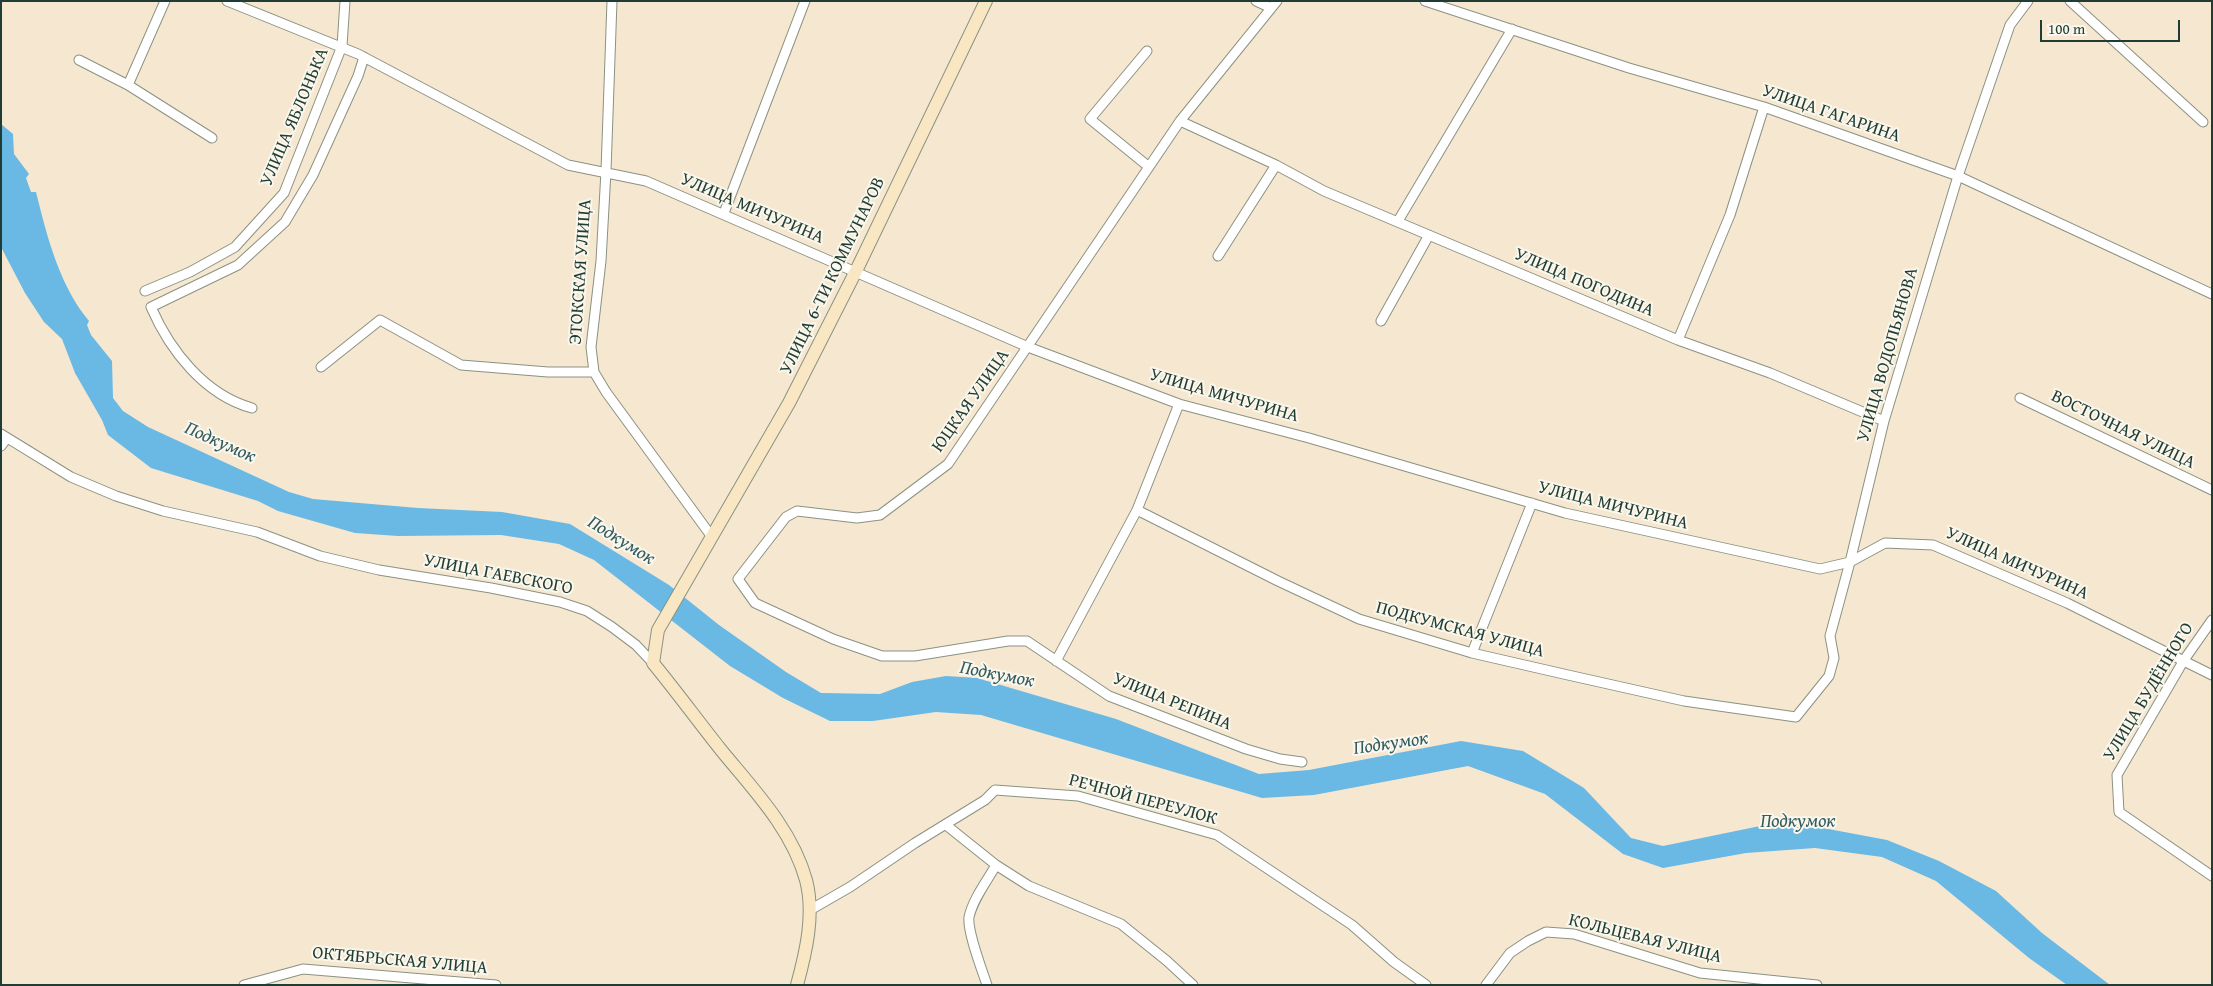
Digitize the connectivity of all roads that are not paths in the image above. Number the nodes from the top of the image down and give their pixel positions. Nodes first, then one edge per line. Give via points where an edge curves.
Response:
1 (165, 1) edge
2 (227, 1) edge
3 (345, 1) edge
4 (612, 1) edge
5 (805, 1) edge
6 (986, 1) edge
7 (1256, 1) edge
8 (1425, 1) edge
9 (2070, 1) edge
10 (2023, 2) edge
11 (1274, 5) edge
12 (1512, 29) junction
13 (342, 46) junction
14 (1147, 51) dead end
15 (364, 57) junction
16 (79, 60) dead end
17 (128, 86) junction
18 (1764, 107) junction
19 (1180, 120) junction
20 (2203, 122) dead end
21 (212, 138) dead end
22 (1276, 165) junction
23 (1149, 166) junction
24 (606, 171) junction
25 (1958, 176) junction
26 (724, 213) junction
27 (1398, 221) junction
28 (1429, 235) junction
29 (1218, 256) dead end
30 (856, 271) junction
31 (145, 291) dead end
32 (2212, 294) edge
33 (1381, 321) dead end
34 (1678, 340) junction
35 (1028, 347) junction
36 (321, 367) dead end
37 (594, 372) junction
38 (2020, 398) dead end
39 (1179, 404) junction
40 (252, 408) dead end
41 (1884, 421) junction
42 (4, 436) edge
43 (1, 446) edge
44 (2212, 490) edge
45 (1532, 503) junction
46 (1137, 510) junction
47 (712, 536) junction
48 (1850, 562) junction
49 (738, 579) joint
50 (2212, 620) edge
51 (1472, 653) junction
52 (2184, 660) junction
53 (1056, 661) junction
54 (653, 663) junction
55 (2212, 675) edge
56 (1796, 717) joint
57 (1302, 762) dead end
58 (946, 825) junction
59 (996, 866) junction
60 (2212, 876) edge
61 (810, 910) junction
62 (392, 975) junction
63 (244, 985) edge
64 (387, 985) edge
65 (496, 985) edge
66 (797, 985) edge
67 (987, 985) edge
68 (1193, 985) edge
69 (1426, 985) edge
70 (1486, 985) edge
71 (1816, 985) edge

1 - 17 street
2 - 13 street, УЛИЦА МИЧУРИНА
3 - 13 street, УЛИЦА ЯБЛОНЬКА
4 - 24 street, ЭТОКСКАЯ УЛИЦА
5 - 26 street
6 - 30 main road, УЛИЦА 6-ТИ КОММУНАРОВ
7 - 11 street
8 - 12 street, УЛИЦА ГАГАРИНА
9 - 20 street
10 - 25 street, УЛИЦА ВОДОПЬЯНОВА via 2010,25
11 - 19 street, ЮЦКАЯ УЛИЦА
12 - 18 street, УЛИЦА ГАГАРИНА via 1629,68
12 - 27 street
13 - 15 street, УЛИЦА МИЧУРИНА
13 - 31 street, УЛИЦА ЯБЛОНЬКА via 284,193 235,246 190,272
14 - 23 street via 1090,120
15 - 24 street, УЛИЦА МИЧУРИНА via 568,165
15 - 40 street, УЛИЦА ЯБЛОНЬКА via 313,175 285,222 238,265 152,307 160,327 183,362 232,402
16 - 17 street
17 - 21 street
18 - 25 street, УЛИЦА ГАГАРИНА
18 - 34 street via 1730,215
19 - 22 street, УЛИЦА ПОГОДИНА
19 - 23 street, ЮЦКАЯ УЛИЦА
22 - 27 street, УЛИЦА ПОГОДИНА via 1324,191
22 - 29 street
23 - 35 street, ЮЦКАЯ УЛИЦА
24 - 26 street, УЛИЦА МИЧУРИНА via 646,180
24 - 37 street, ЭТОКСКАЯ УЛИЦА via 590,347
25 - 32 street, УЛИЦА ГАГАРИНА
25 - 41 street, УЛИЦА ВОДОПЬЯНОВА
26 - 30 street, УЛИЦА МИЧУРИНА
27 - 28 street, УЛИЦА ПОГОДИНА
28 - 33 street
28 - 34 street, УЛИЦА ПОГОДИНА
30 - 35 street, УЛИЦА МИЧУРИНА
30 - 47 main road, УЛИЦА 6-ТИ КОММУНАРОВ via 789,403
34 - 41 street, УЛИЦА ПОГОДИНА via 1770,373
35 - 39 street, УЛИЦА МИЧУРИНА
35 - 49 street, ЮЦКАЯ УЛИЦА via 948,464 880,515 857,518 798,511 786,517
36 - 37 street via 380,320 461,365
37 - 47 street, ЭТОКСКАЯ УЛИЦА
38 - 44 street, ВОСТОЧНАЯ УЛИЦА
39 - 45 street, УЛИЦА МИЧУРИНА
39 - 46 street
41 - 48 street, УЛИЦА ВОДОПЬЯНОВА
42 - 43 street
42 - 54 street, УЛИЦА ГАЕВСКОГО via 71,477 154,508 256,532 320,556 379,570 560,602 587,611 618,631
45 - 48 street, УЛИЦА МИЧУРИНА via 1820,569
45 - 51 street
46 - 51 street, ПОДКУМСКАЯ УЛИЦА via 1359,619
46 - 53 street
47 - 54 main road, УЛИЦА 6-ТИ КОММУНАРОВ via 658,630
48 - 52 street, УЛИЦА МИЧУРИНА via 1885,543 1933,545 2067,603
48 - 56 street, УЛИЦА ВОДОПЬЯНОВА via 1830,636 1834,658 1829,676
49 - 53 street, УЛИЦА РЕПИНА via 754,603 833,639 882,656 914,656 1008,641 1027,641
50 - 52 street, УЛИЦА БУДЁННОГО
51 - 56 street, ПОДКУМСКАЯ УЛИЦА via 1684,700
52 - 55 street, УЛИЦА МИЧУРИНА
52 - 60 street, УЛИЦА БУДЁННОГО via 2117,775 2119,812
53 - 57 street, УЛИЦА РЕПИНА via 1109,696 1280,760
54 - 61 main road, УЛИЦА ГАЕВСКОГО via 780,824 801,866
58 - 59 street
58 - 61 street, РЕЧНОЙ ПЕРЕУЛОК
58 - 69 street, РЕЧНОЙ ПЕРЕУЛОК via 995,790 1078,796 1217,835 1352,925
59 - 67 street via 969,919
59 - 68 street via 1029,886 1121,924
61 - 66 main road, УЛИЦА ГАЕВСКОГО
62 - 63 street, ОКТЯБРЬСКАЯ УЛИЦА via 303,969
62 - 64 street
62 - 65 street, ОКТЯБРЬСКАЯ УЛИЦА
70 - 71 street, КОЛЬЦЕВАЯ УЛИЦА via 1510,953 1546,932 1574,934 1700,973

